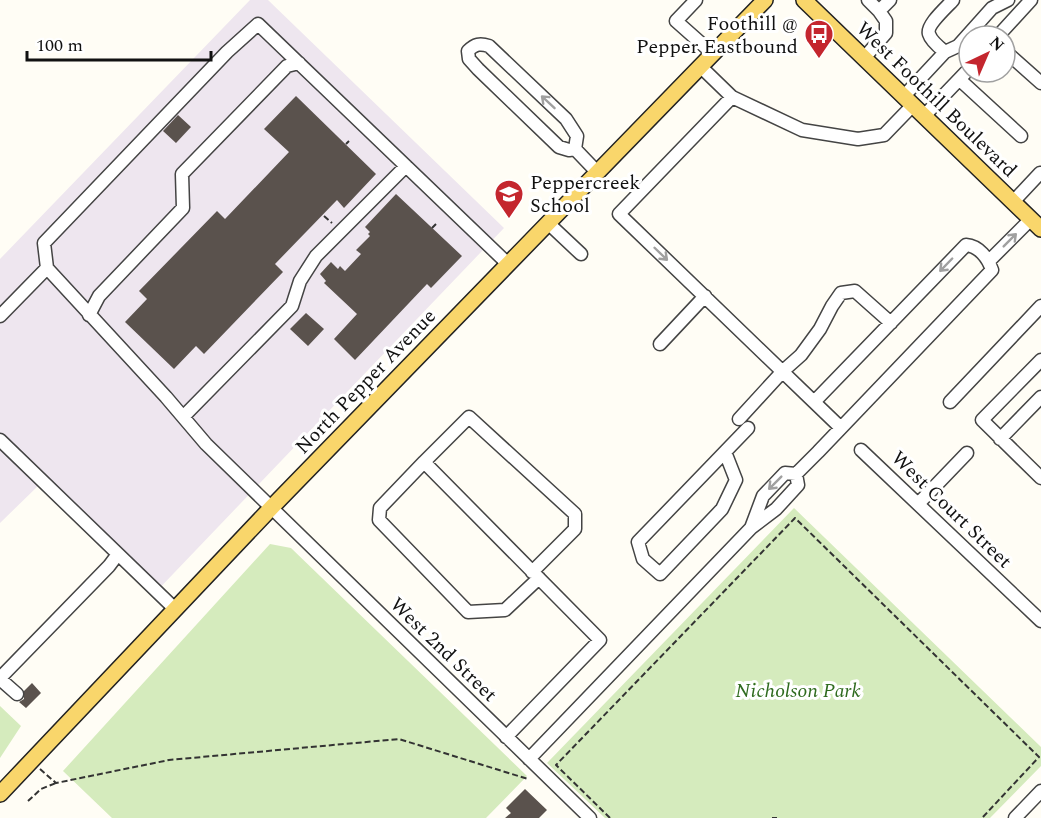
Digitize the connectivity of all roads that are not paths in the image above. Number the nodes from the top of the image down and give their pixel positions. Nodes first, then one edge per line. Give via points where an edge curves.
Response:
1 (696, 0) edge
2 (765, 0) edge
3 (804, 0) edge
4 (868, 0) edge
5 (890, 0) edge
6 (953, 0) edge
7 (1008, 0) edge
8 (1031, 0) edge
9 (988, 4) edge
10 (879, 11) junction
11 (1009, 24) edge
12 (945, 52) junction
13 (712, 53) junction
14 (864, 58) junction
15 (1017, 62) edge
16 (299, 63) junction
17 (700, 66) junction
18 (957, 82) edge
19 (1041, 83) edge
20 (964, 84) edge
21 (732, 97) junction
22 (914, 106) junction
23 (1021, 136) dead end
24 (574, 149) junction
25 (406, 166) junction
26 (597, 172) junction
27 (1041, 174) edge
28 (1013, 202) junction
29 (548, 223) junction
30 (1036, 224) edge
31 (581, 254) dead end
32 (989, 261) junction
33 (508, 264) junction
34 (47, 268) junction
35 (705, 296) junction
36 (1041, 306) edge
37 (89, 315) junction
38 (0, 316) edge
39 (891, 323) junction
40 (660, 344) dead end
41 (1041, 360) edge
42 (783, 371) junction
43 (1041, 397) edge
44 (814, 402) junction
45 (950, 402) dead end
46 (183, 417) junction
47 (739, 419) dead end
48 (748, 428) dead end
49 (841, 428) junction
50 (1000, 439) junction
51 (0, 440) edge
52 (861, 450) dead end
53 (725, 452) junction
54 (967, 453) dead end
55 (424, 462) junction
56 (1038, 470) edge
57 (796, 474) junction
58 (918, 504) junction
59 (272, 507) junction
60 (751, 528) junction
61 (118, 554) junction
62 (536, 575) junction
63 (175, 609) junction
64 (1041, 621) edge
65 (0, 678) edge
66 (17, 694) dead end
67 (506, 737) junction
68 (529, 759) junction
69 (1041, 791) edge
70 (0, 794) edge
71 (1018, 817) edge
72 (590, 818) edge

1 - 13 street via 676,21
2 - 13 main road, North Pepper Avenue
3 - 14 main road, West Foothill Boulevard
4 - 10 street
5 - 10 street
6 - 12 street via 928,30
7 - 9 street
8 - 11 street
9 - 12 street via 958,46
10 - 14 street via 886,21 886,33
12 - 22 street
13 - 17 main road, North Pepper Avenue
14 - 22 main road, West Foothill Boulevard
15 - 19 street
16 - 25 street
16 - 34 street via 258,24 44,243
16 - 37 street via 287,66 182,174 183,208 99,296
17 - 21 street
17 - 26 main road, North Pepper Avenue
18 - 22 street
20 - 23 street
21 - 22 street via 802,130 858,139 884,135
21 -> 35 street via 619,214
22 - 28 main road, West Foothill Boulevard
24 -> 24 street via 577,136 566,119 489,46 481,44 468,51 477,69 559,147
24 - 26 street
25 - 33 street
25 - 46 street via 316,256 300,281 292,306
26 - 29 main road, North Pepper Avenue
27 - 28 street
28 - 30 main road, West Foothill Boulevard
29 - 31 street
29 - 33 main road, North Pepper Avenue
32 -> 30 street
32 -> 39 street via 974,246 966,245
32 - 49 street via 992,270
33 - 59 main road, North Pepper Avenue
34 - 37 street, West 2nd Street
34 - 38 street
35 - 40 street
35 - 42 street
36 - 45 street
37 - 46 street, West 2nd Street
39 - 42 street via 855,291 841,293 801,355
39 - 44 street
41 - 50 street via 982,420
42 - 44 street
42 - 47 street
43 - 50 street
44 - 49 street
46 - 59 street, West 2nd Street
48 - 53 street
49 - 57 street
50 - 56 street
51 - 61 street
52 - 58 street, West Court Street
53 - 53 street via 638,542 643,559 660,574 722,509 736,480
54 - 58 street
55 - 62 street
55 - 62 street via 469,417 575,514 575,529
55 - 62 street via 380,508 379,520 468,612 505,610
57 - 60 street via 798,485
57 -> 60 street via 785,473 763,496
58 - 64 street, West Court Street
59 - 63 main road, North Pepper Avenue
59 - 67 street, West 2nd Street
60 - 68 street
61 - 63 street
61 - 65 street
62 - 67 street via 600,640
63 - 70 main road, North Pepper Avenue
65 - 66 street
67 - 68 street, West 2nd Street
68 - 72 street, West 2nd Street
69 - 71 street

